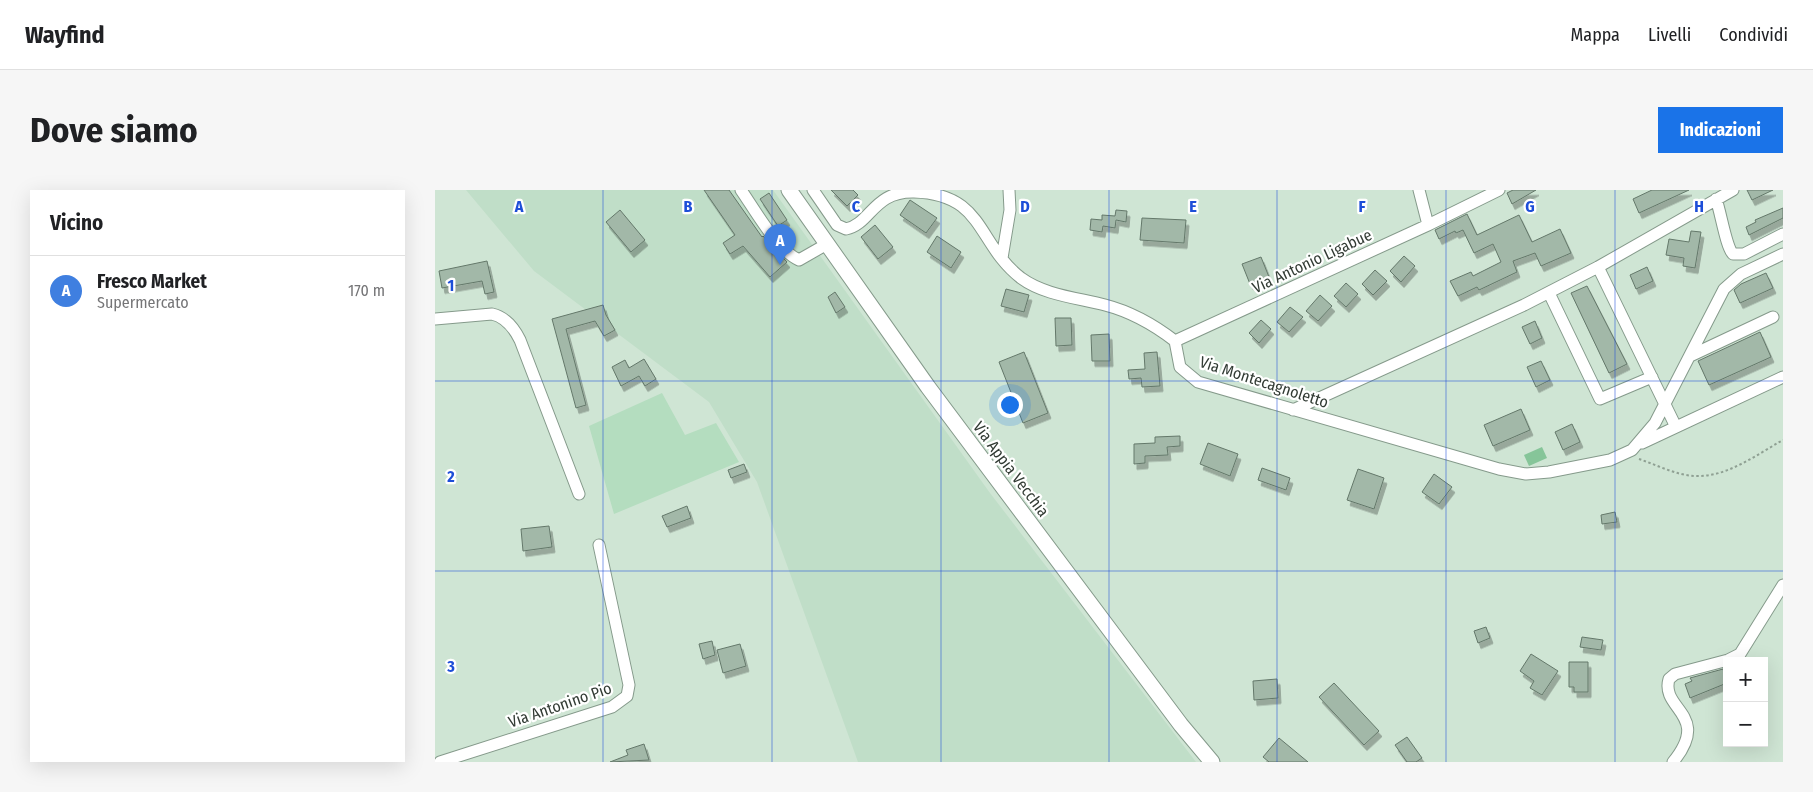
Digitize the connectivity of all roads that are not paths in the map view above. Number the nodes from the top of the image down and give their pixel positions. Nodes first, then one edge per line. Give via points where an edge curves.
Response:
1 (741, 190) edge
2 (789, 190) edge
3 (813, 190) edge
4 (1009, 190) edge
5 (1419, 190) edge
6 (1499, 190) edge
7 (1733, 190) edge
8 (1716, 200) junction
9 (1428, 225) junction
10 (1783, 234) edge
11 (827, 244) junction
12 (1783, 254) edge
13 (1002, 258) junction
14 (1599, 267) junction
15 (1549, 293) junction
16 (1773, 316) dead end
17 (435, 319) edge
18 (1175, 341) junction
19 (1689, 356) junction
20 (1652, 377) junction
21 (1783, 377) edge
22 (1665, 404) junction
23 (1293, 410) junction
24 (1676, 427) junction
25 (1638, 444) junction
26 (579, 494) dead end
27 (599, 545) dead end
28 (1783, 585) edge
29 (440, 762) edge
30 (1212, 762) edge
31 (1673, 762) edge

1 - 11 street via 791,256 799,260
2 - 11 main road, Via Appia Vecchia
3 - 13 street via 837,225 846,229 855,226 879,202 894,195 914,192 950,198 968,210
4 - 13 street via 1009,215
5 - 9 street
6 - 9 street, Via Antonio Ligabue
7 - 8 street
8 - 10 street via 1727,246 1733,254 1744,254
8 - 14 street
9 - 18 street, Via Antonio Ligabue
11 - 30 main road, Via Appia Vecchia via 928,387
12 - 19 street, Via Montecagnoletto via 1741,274 1727,285
13 - 18 street via 1027,282 1062,295 1125,311 1153,324
14 - 15 street
14 - 20 street
15 - 20 street via 1600,400
15 - 23 street
16 - 19 street
17 - 26 street via 492,314 513,328
18 - 23 street, Via Montecagnoletto via 1181,366 1198,382
19 - 22 street, Via Montecagnoletto
20 - 22 street
21 - 24 street
22 - 24 street
22 - 25 street, Via Montecagnoletto via 1655,424
23 - 25 street, Via Montecagnoletto via 1517,473 1555,471 1610,460
24 - 25 street
27 - 29 street, Via Antonino Pio via 629,685 627,696 612,707
28 - 31 street via 1740,654 1669,678 1668,690 1689,732

